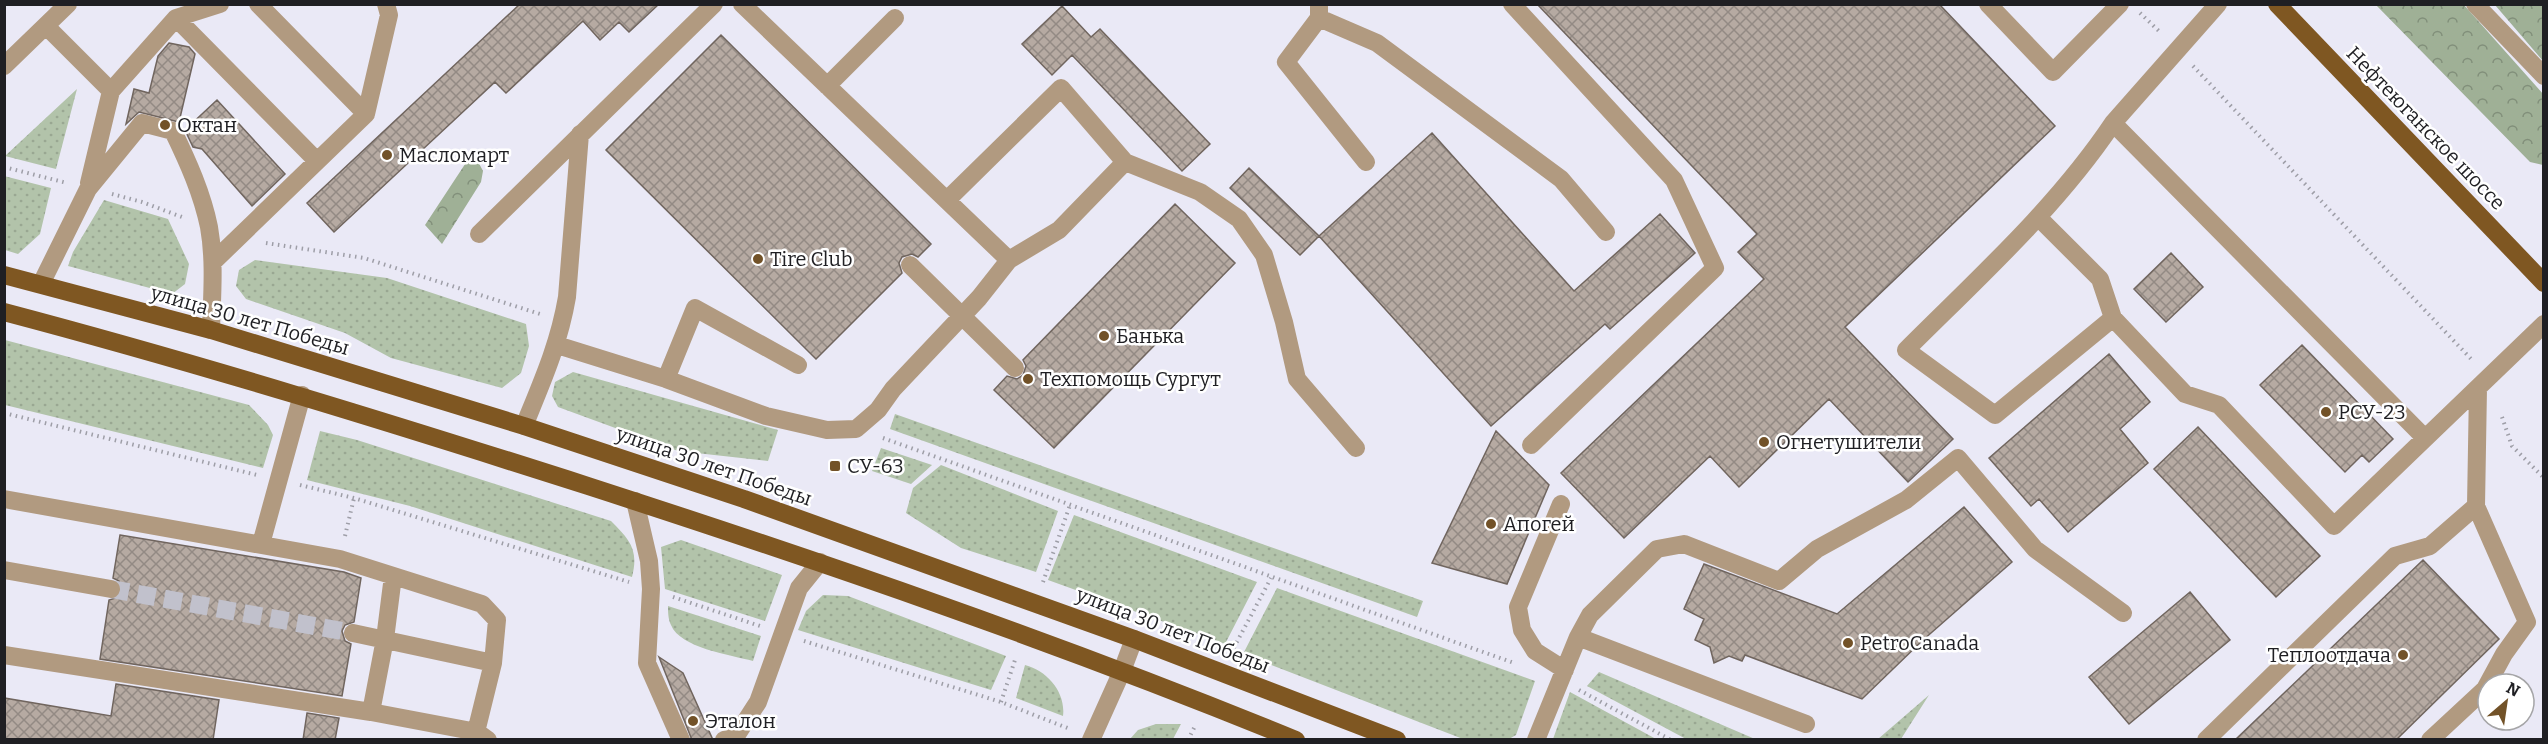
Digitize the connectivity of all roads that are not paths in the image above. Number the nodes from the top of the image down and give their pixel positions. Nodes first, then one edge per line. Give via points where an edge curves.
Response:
1 (68, 4) edge
2 (220, 4) edge
3 (258, 4) edge
4 (386, 4) edge
5 (714, 4) edge
6 (742, 4) edge
7 (1512, 4) edge
8 (1988, 4) edge
9 (2120, 4) edge
10 (2218, 4) edge
11 (2277, 4) edge
12 (2475, 4) edge
13 (1319, 11) edge
14 (176, 18) junction
15 (895, 18) dead end
16 (46, 26) junction
17 (4, 66) edge
18 (2544, 76) edge
19 (827, 86) junction
20 (111, 91) junction
21 (366, 114) junction
22 (2113, 123) junction
23 (580, 134) junction
24 (317, 161) junction
25 (1125, 162) junction
26 (1366, 162) dead end
27 (88, 189) junction
28 (947, 200) junction
29 (2038, 217) junction
30 (1606, 232) dead end
31 (479, 234) dead end
32 (1010, 260) junction
33 (213, 262) junction
34 (910, 265) dead end
35 (4, 275) edge
36 (2544, 283) edge
37 (41, 284) junction
38 (4, 312) edge
39 (961, 316) junction
40 (2113, 318) junction
41 (2544, 324) edge
42 (211, 330) junction
43 (557, 345) junction
44 (798, 365) dead end
45 (1015, 368) dead end
46 (666, 379) junction
47 (2483, 383) junction
48 (302, 395) junction
49 (524, 426) junction
50 (2425, 438) junction
51 (1531, 445) dead end
52 (1356, 448) dead end
53 (4, 500) edge
54 (635, 501) junction
55 (1561, 504) dead end
56 (2476, 506) junction
57 (261, 544) junction
58 (820, 562) junction
59 (4, 570) edge
60 (393, 576) junction
61 (111, 589) tunnel mouth
62 (2123, 613) dead end
63 (353, 633) tunnel mouth
64 (1578, 637) junction
65 (385, 639) junction
66 (1134, 639) junction
67 (4, 655) edge
68 (493, 663) junction
69 (1565, 669) junction
70 (1122, 671) junction
71 (371, 712) junction
72 (1806, 724) dead end
73 (480, 737) edge
74 (1091, 739) edge
75 (681, 740) edge
76 (724, 740) edge
77 (1296, 740) edge
78 (1397, 740) edge
79 (1536, 740) edge
80 (2206, 740) edge
81 (2430, 740) edge

1 - 16 street
2 - 14 street
3 - 21 street
4 - 21 street via 389,15
5 - 23 street
6 - 19 street
7 - 51 street via 1674,180 1715,268
8 - 9 street via 2053,72
10 - 22 street
11 - 36 main road, Нефтеюганское шоссе
12 - 18 street
13 - 26 street via 1286,62
13 - 30 street via 1377,43 1561,179
14 - 20 street
14 - 24 street
15 - 19 street
16 - 17 street
16 - 20 street
19 - 28 street
20 - 27 street
21 - 24 street
22 - 29 street
22 - 50 street
23 - 31 street
23 - 43 street via 567,297
24 - 33 street
25 - 28 street via 1061,87
25 - 32 street via 1059,230
25 - 52 street via 1200,192 1239,219 1264,255 1297,379
27 - 33 street via 142,123 173,130 193,171 209,227
27 - 37 street
28 - 32 street
29 - 40 street via 2100,279
29 - 40 street via 1906,350 1995,415
32 - 39 street
33 - 42 street
34 - 39 street
35 - 37 main road, улица 30 лет Победы
37 - 42 main road, улица 30 лет Победы
38 - 48 main road
39 - 45 street
39 - 46 street via 892,389 878,410 856,429 826,430 766,416
40 - 50 street via 2186,394 2219,405 2334,525
41 - 47 street
42 - 49 main road, улица 30 лет Победы
43 - 46 street
43 - 49 street
44 - 46 street via 695,308
47 - 50 street
47 - 56 street
48 - 54 main road
48 - 57 street
49 - 66 main road, улица 30 лет Победы via 744,499
53 - 57 street
54 - 58 main road
54 - 75 street via 649,561 648,663
55 - 69 street via 1518,608 1522,630 1535,651
56 - 80 street via 2430,546 2395,556
56 - 81 street via 2527,622 2485,688
57 - 60 street via 340,559
58 - 70 main road
58 - 76 street via 799,588 758,702 736,736
59 - 61 street
60 - 65 street
60 - 68 street via 482,604 497,620
62 - 64 street via 2035,549 1958,458 1906,500 1817,549 1779,581 1684,544 1657,549 1590,615
63 - 65 street
64 - 69 street
64 - 72 street
65 - 68 street
65 - 71 street
66 - 70 street
66 - 78 main road, улица 30 лет Победы
67 - 71 street
68 - 73 street
69 - 79 street
70 - 74 street
70 - 77 main road
71 - 73 street

